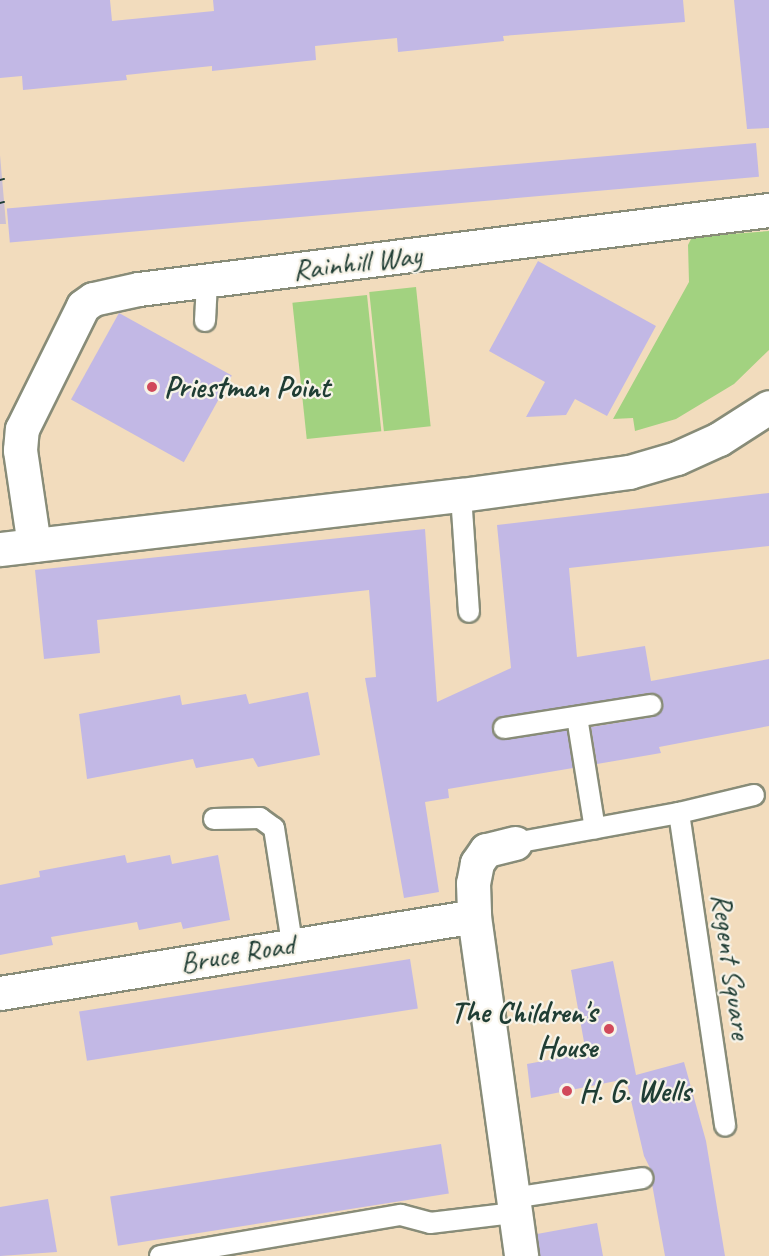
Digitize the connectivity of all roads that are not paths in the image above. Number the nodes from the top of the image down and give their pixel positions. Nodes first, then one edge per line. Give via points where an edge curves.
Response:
1 (769, 210) edge
2 (207, 282) junction
3 (205, 321) dead end
4 (769, 407) edge
5 (11, 423) edge
6 (461, 495) junction
7 (34, 545) junction
8 (0, 549) edge
9 (469, 612) dead end
10 (651, 705) dead end
11 (577, 717) junction
12 (504, 728) dead end
13 (754, 795) dead end
14 (679, 813) junction
15 (214, 819) dead end
16 (595, 829) junction
17 (514, 843) joint
18 (474, 916) junction
19 (292, 943) junction
20 (0, 993) edge
21 (725, 1126) dead end
22 (642, 1178) dead end
23 (513, 1205) junction
24 (160, 1256) edge
25 (521, 1256) edge

1 - 2 street, Rainhill Way
2 - 3 lane
2 - 5 street, Rainhill Way via 139,290 93,299 83,306
4 - 6 street via 719,439 677,458 629,472
5 - 7 street via 20,450
6 - 7 street
6 - 9 lane
7 - 8 street
10 - 11 lane
11 - 12 lane
11 - 16 lane
13 - 14 lane
14 - 16 lane
14 - 21 lane, Regent Square
15 - 19 lane via 260,818 274,828
16 - 17 lane
17 - 18 street via 486,850 477,863
18 - 19 street, Bruce Road
18 - 23 street
19 - 20 street, Bruce Road
22 - 23 lane
23 - 24 lane via 430,1223 401,1215
23 - 25 street

